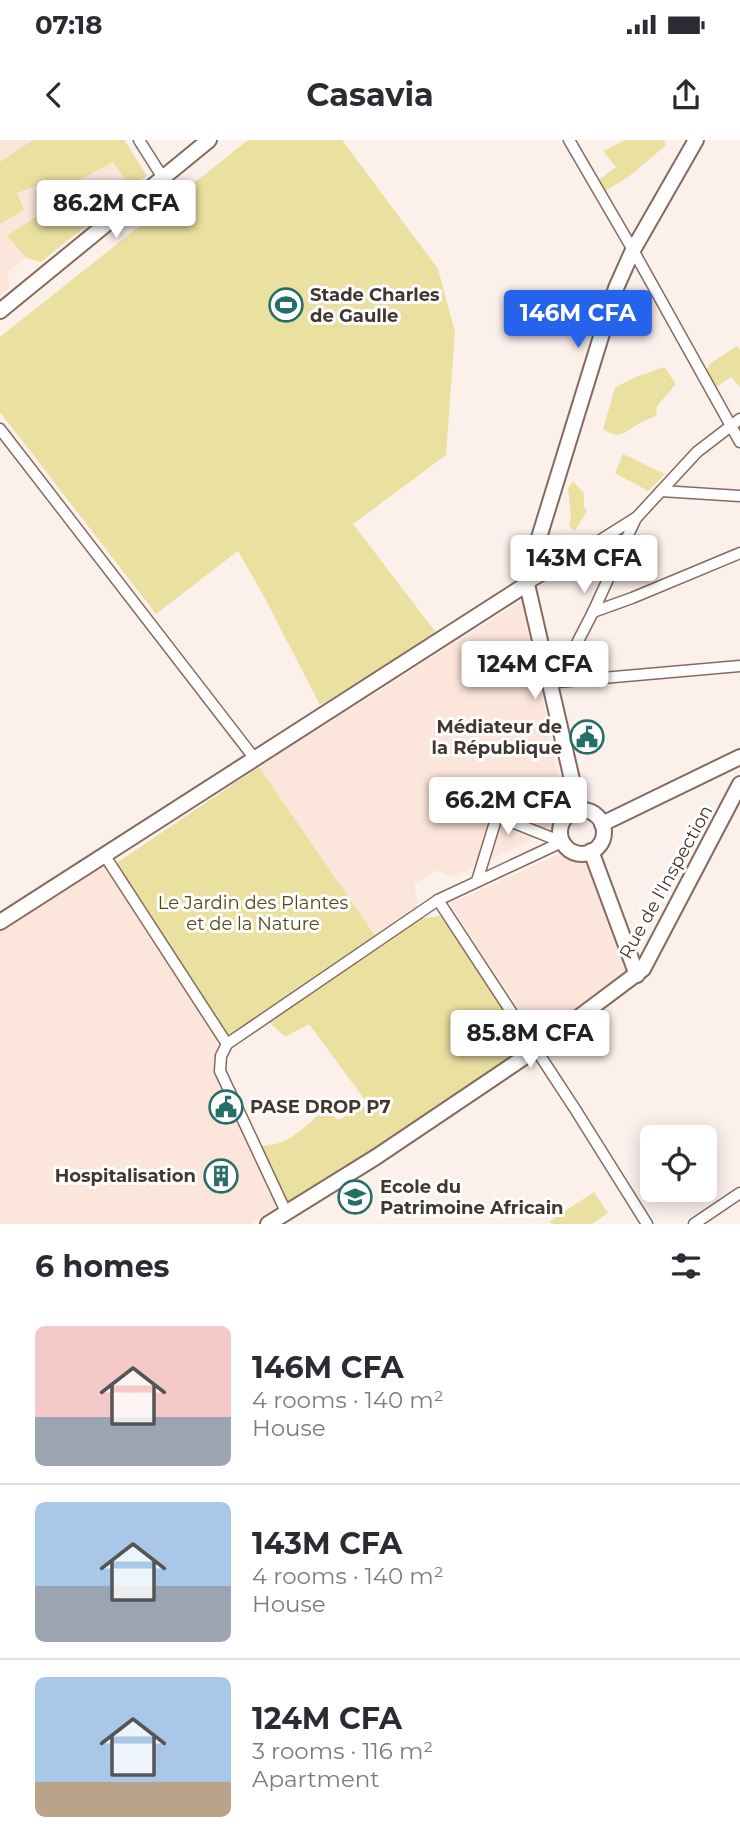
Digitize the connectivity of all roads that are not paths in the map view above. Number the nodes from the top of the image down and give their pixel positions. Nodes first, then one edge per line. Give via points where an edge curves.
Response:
1 (139, 140) edge
2 (209, 140) edge
3 (569, 140) edge
4 (696, 140) edge
5 (163, 178) junction
6 (633, 250) junction
7 (0, 312) edge
8 (735, 422) edge
9 (0, 429) edge
10 (740, 442) edge
11 (661, 491) junction
12 (740, 496) edge
13 (637, 517) junction
14 (740, 553) edge
15 (527, 584) junction
16 (593, 612) junction
17 (740, 666) edge
18 (554, 685) junction
19 (740, 757) edge
20 (255, 759) junction
21 (740, 784) edge
22 (579, 810) junction
23 (602, 824) junction
24 (562, 842) junction
25 (591, 851) junction
26 (105, 856) junction
27 (477, 881) junction
28 (438, 900) junction
29 (0, 922) edge
30 (637, 975) junction
31 (227, 1044) junction
32 (535, 1050) junction
33 (740, 1193) edge
34 (286, 1212) junction
35 (268, 1224) edge
36 (647, 1224) edge
37 (694, 1224) edge

1 - 5 street
2 - 5 main road
3 - 6 street
4 - 6 main road
5 - 7 main road
6 - 8 street
6 - 15 main road via 612,301
8 - 10 street
8 - 11 street via 697,452
9 - 20 street
11 - 12 street
11 - 13 street
13 - 15 street
13 - 16 street
14 - 16 street
15 - 18 main road
15 - 20 main road
16 - 18 street
17 - 18 street
18 - 22 main road
19 - 23 main road
20 - 26 main road
21 - 30 main road, Rue de l'Inspection via 648,963
22 - 23 main road via 593,813
22 - 24 main road via 562,822
23 - 25 main road via 602,840
24 - 25 main road via 577,853
24 - 27 street
24 - 27 street via 497,816
25 - 30 main road
26 - 29 main road
26 - 31 street
27 - 28 street
28 - 31 street
28 - 32 street
30 - 32 main road, Rue de l'Inspection
31 - 34 street via 220,1071
32 - 34 main road, Rue de l'Inspection
32 - 36 street
33 - 37 street
34 - 35 main road, Rue de l'Inspection

